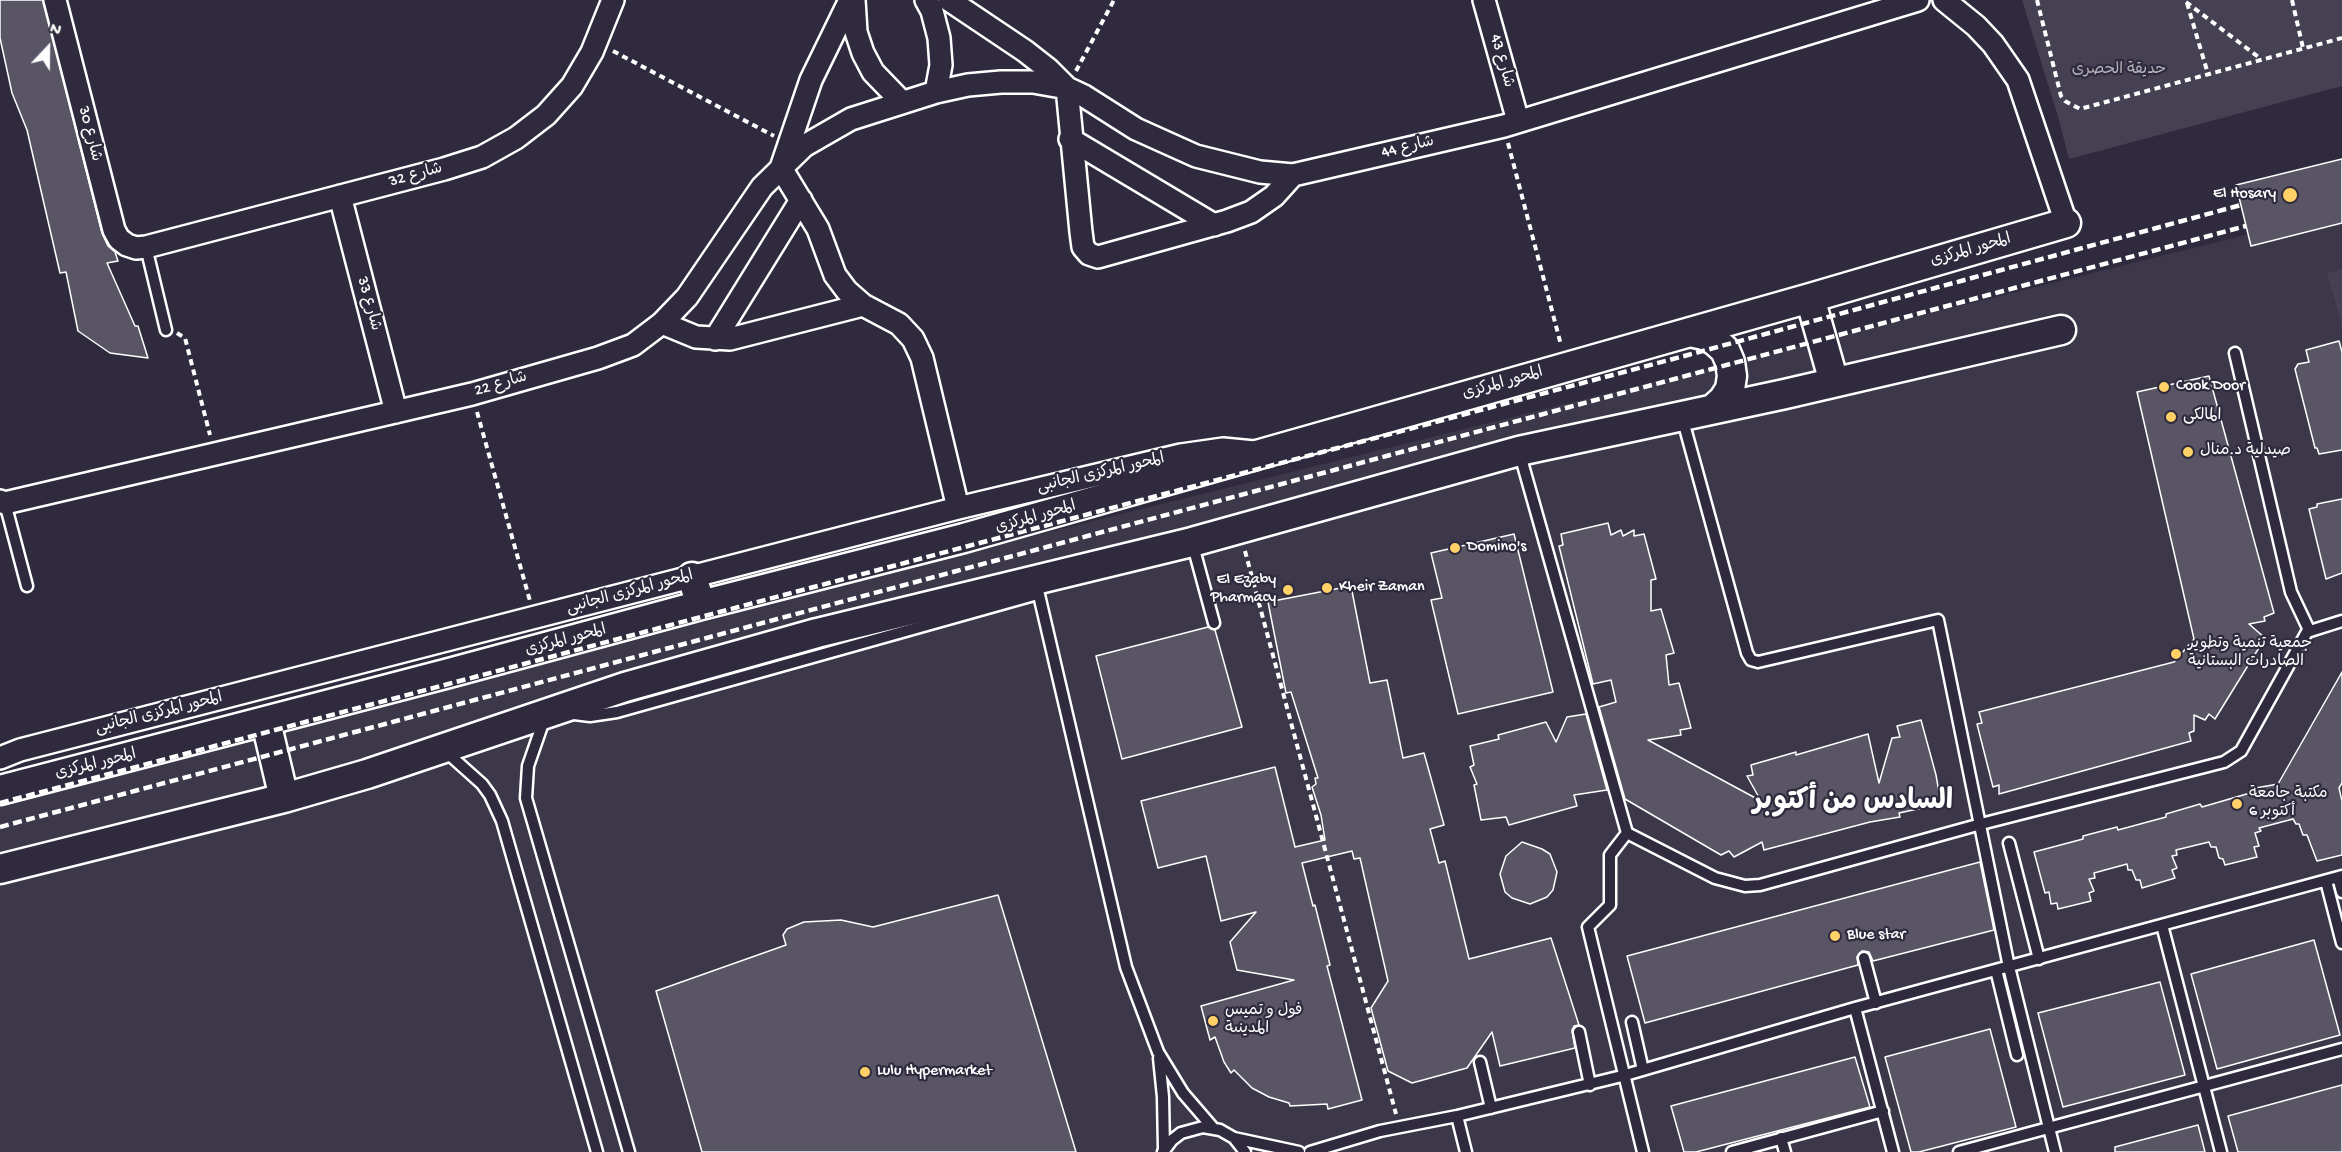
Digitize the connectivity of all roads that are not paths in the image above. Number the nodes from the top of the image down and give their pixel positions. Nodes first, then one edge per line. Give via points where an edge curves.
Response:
1 (55, 0) edge
2 (613, 0) edge
3 (850, 0) edge
4 (854, 0) edge
5 (926, 0) edge
6 (949, 0) edge
7 (1484, 0) edge
8 (1918, 0) edge
9 (1944, 0) edge
10 (1067, 88) junction
11 (936, 92) junction
12 (902, 102) junction
13 (1511, 124) junction
14 (1070, 139) junction
15 (781, 168) junction
16 (1293, 175) junction
17 (339, 196) junction
18 (801, 200) junction
19 (2066, 223) joint
20 (1214, 225) junction
21 (146, 247) junction
22 (1810, 298) junction
23 (862, 305) junction
24 (662, 323) junction
25 (166, 330) road end
26 (2061, 330) dead end
27 (1690, 332) junction
28 (715, 339) junction
29 (2235, 353) dead end
30 (1834, 382) junction
31 (1713, 409) junction
32 (396, 412) junction
33 (1682, 416) junction
34 (1519, 451) junction
35 (1263, 453) junction
36 (3, 502) edge
37 (958, 508) junction
38 (1192, 542) junction
39 (692, 577) junction
40 (27, 586) dead end
41 (1037, 586) junction
42 (701, 605) junction
43 (2342, 621) edge
44 (1214, 623) dead end
45 (2309, 630) junction
46 (551, 712) junction
47 (266, 722) junction
48 (444, 750) junction
49 (0, 758) edge
50 (0, 790) edge
51 (284, 798) junction
52 (1981, 824) junction
53 (1627, 833) junction
54 (2009, 843) dead end
55 (0, 869) edge
56 (2340, 877) edge
57 (2326, 881) junction
58 (2342, 892) edge
59 (2162, 925) junction
60 (2342, 942) edge
61 (1864, 958) dead end
62 (2039, 959) junction
63 (2009, 967) junction
64 (1996, 970) junction
65 (1876, 1003) junction
66 (1855, 1008) junction
67 (1632, 1022) dead end
68 (1580, 1032) dead end
69 (2342, 1049) edge
70 (1158, 1052) junction
71 (2017, 1055) dead end
72 (1480, 1062) dead end
73 (1643, 1070) junction
74 (1623, 1076) junction
75 (1590, 1084) junction
76 (2204, 1086) junction
77 (1491, 1108) junction
78 (1883, 1111) junction
79 (1457, 1116) junction
80 (1214, 1128) junction
81 (2049, 1128) junction
82 (1234, 1138) junction
83 (1781, 1138) junction
84 (1164, 1150) edge
85 (597, 1152) edge
86 (630, 1152) edge
87 (1245, 1152) edge
88 (1299, 1152) edge
89 (1310, 1152) edge
90 (1466, 1152) edge
91 (1643, 1152) edge
92 (1732, 1152) edge
93 (1785, 1152) edge
94 (1893, 1152) edge
95 (1959, 1152) edge
96 (2055, 1152) edge
97 (2221, 1152) edge

1 - 21 street, شارع 30 via 114,230 127,245
2 - 17 street, شارع 32 via 597,42 572,86 546,115 516,138 482,157
3 - 15 street via 816,70
4 - 12 street via 856,32 863,53 873,72
5 - 11 street via 939,38 941,65
6 - 10 street via 1025,51
7 - 13 street, شارع 43
8 - 13 street, شارع 44
9 - 19 street via 1993,44 2018,80
10 - 11 street, شارع 44 via 1001,82
10 - 14 street
10 - 16 street, شارع 44 via 1136,129 1196,156 1249,170
11 - 12 street, شارع 44
12 - 15 street, شارع 22 via 827,131
13 - 16 street, شارع 44
14 - 20 street
14 - 20 street via 1083,247 1089,254 1098,257
15 - 18 street
15 - 24 street, شارع 22 via 756,196 687,297
16 - 20 street via 1274,196 1251,212
17 - 21 street, شارع 32
17 - 32 street, شارع 33
18 - 23 street via 818,229 835,275
18 - 28 street
19 - 22 main road, المحور المركزى
21 - 25 lane
22 - 27 main road, المحور المركزى
22 - 30 main road
23 - 28 street via 730,339
23 - 37 street via 899,324 913,339 922,358
24 - 28 street via 687,334
24 - 32 street, شارع 22 via 633,345 598,358
26 - 30 main road
27 - 31 main road via 1716,341 1731,362 1730,389
27 - 35 main road, المحور المركزى
29 - 45 lane via 2291,592
30 - 31 main road
31 - 33 main road
32 - 36 street, شارع 22
33 - 34 main road
33 - 52 lane via 1751,660 1758,662 1938,620
34 - 38 main road
34 - 53 lane
35 - 37 street, المحور المركزى الجانبى via 1202,451
35 - 42 main road, المحور المركزى via 964,538
36 - 40 lane
37 - 39 street, المحور المركزى الجانبى
38 - 41 main road
38 - 44 lane
39 - 42 main road
39 - 49 street, المحور المركزى الجانبى
41 - 46 main road via 795,639
41 - 70 lane via 1126,967
42 - 47 main road, المحور المركزى
43 - 45 lane
45 - 52 lane via 2236,756
46 - 48 main road
46 - 86 lane via 528,766 526,798
47 - 50 main road, المحور المركزى
47 - 51 main road
48 - 51 main road
48 - 85 lane via 482,784 502,820
51 - 55 main road
52 - 53 lane via 1745,886 1715,879
52 - 63 lane
53 - 74 lane via 1610,855 1610,905 1588,927
54 - 62 lane
56 - 57 lane
56 - 58 lane
57 - 59 lane
57 - 60 lane
59 - 62 lane
59 - 76 lane
61 - 65 lane
62 - 63 lane
63 - 64 lane
63 - 81 lane
64 - 65 lane
64 - 71 lane
65 - 66 lane
66 - 73 lane
66 - 78 lane
67 - 73 lane
68 - 75 lane
69 - 76 lane
70 - 80 lane via 1183,1093
70 - 84 lane
72 - 77 lane
73 - 74 lane
74 - 75 lane
74 - 91 lane
75 - 77 lane
76 - 81 lane
76 - 97 lane
77 - 79 lane
78 - 83 lane
78 - 94 lane
79 - 89 lane via 1380,1131
79 - 90 lane
80 - 82 lane
80 - 84 lane via 1191,1129
81 - 95 lane
81 - 96 lane
82 - 87 lane
82 - 88 lane
83 - 92 lane
83 - 93 lane

